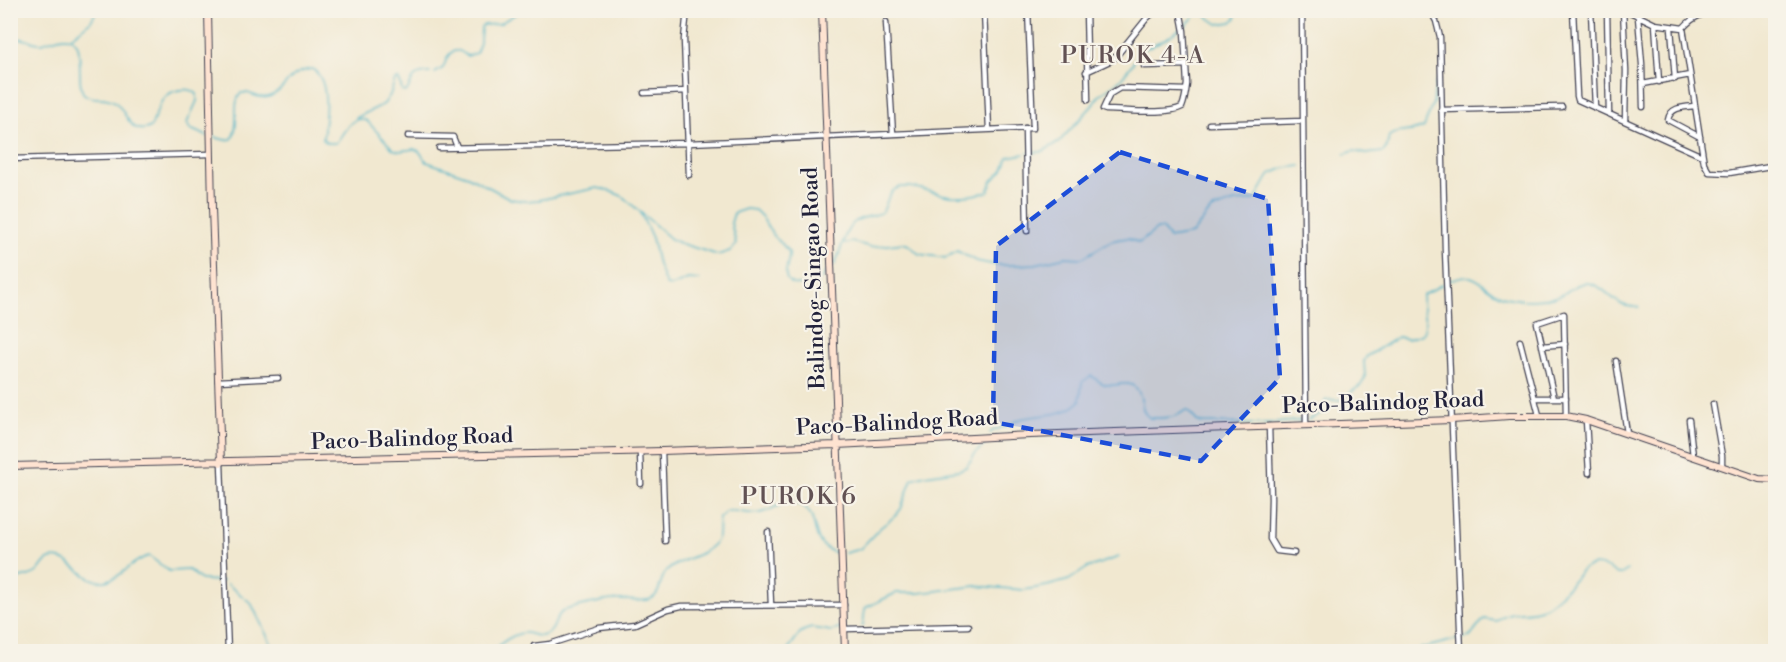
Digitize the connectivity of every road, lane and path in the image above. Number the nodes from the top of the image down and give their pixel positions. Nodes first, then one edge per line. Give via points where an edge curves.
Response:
1 (208, 10) edge
2 (687, 10) edge
3 (822, 10) edge
4 (984, 10) edge
5 (1028, 10) edge
6 (1086, 10) edge
7 (1157, 10) edge
8 (1180, 10) edge
9 (1302, 10) edge
10 (1430, 10) edge
11 (1573, 10) edge
12 (1590, 10) edge
13 (1607, 10) edge
14 (1624, 10) edge
15 (1728, 10) edge
16 (1638, 17) junction
17 (886, 22) dead end
18 (1655, 24) junction
19 (1671, 27) junction
20 (1683, 28) junction
21 (1186, 65) junction
22 (1144, 66) dead end
23 (1086, 72) junction
24 (1690, 75) junction
25 (1675, 79) junction
26 (1659, 82) junction
27 (1643, 84) junction
28 (1186, 90) junction
29 (686, 92) junction
30 (644, 93) dead end
31 (1088, 100) dead end
32 (1695, 106) junction
33 (1562, 107) dead end
34 (1642, 107) dead end
35 (1595, 108) junction
36 (1441, 111) junction
37 (1609, 114) junction
38 (1303, 121) junction
39 (1625, 121) junction
40 (1209, 124) dead end
41 (1025, 128) junction
42 (989, 130) junction
43 (893, 134) junction
44 (408, 136) dead end
45 (828, 137) junction
46 (1700, 137) junction
47 (689, 143) junction
48 (457, 147) junction
49 (439, 148) dead end
50 (210, 154) junction
51 (1702, 156) junction
52 (10, 159) edge
53 (1776, 165) edge
54 (689, 175) dead end
55 (1028, 231) dead end
56 (1520, 341) dead end
57 (1565, 344) junction
58 (1542, 346) junction
59 (1616, 361) dead end
60 (278, 378) dead end
61 (218, 381) junction
62 (1535, 398) junction
63 (1554, 398) junction
64 (1566, 398) junction
65 (1713, 404) dead end
66 (1539, 415) junction
67 (1566, 416) junction
68 (1452, 420) junction
69 (1586, 420) junction
70 (1689, 420) dead end
71 (1306, 424) junction
72 (1269, 426) junction
73 (1627, 433) junction
74 (837, 445) junction
75 (662, 451) junction
76 (640, 452) junction
77 (1693, 456) junction
78 (221, 463) junction
79 (10, 466) edge
80 (1722, 466) junction
81 (1589, 473) dead end
82 (1776, 480) edge
83 (641, 484) dead end
84 (768, 532) dead end
85 (665, 541) dead end
86 (1294, 553) dead end
87 (771, 605) junction
88 (844, 605) junction
89 (968, 626) dead end
90 (845, 629) junction
91 (534, 646) dead end
92 (228, 651) edge
93 (845, 651) edge
94 (1461, 651) edge

1 - 50 street
2 - 29 street
3 - 45 street, Balindog-Singao Road
4 - 42 street
5 - 41 street via 1034,128
6 - 23 street
7 - 23 street via 1114,59
8 - 21 street
9 - 38 street
10 - 36 street via 1440,37
11 - 35 street via 1576,96
12 - 35 street
13 - 37 street
14 - 16 street
14 - 39 street
15 - 20 street via 1697,16
16 - 18 street
16 - 27 street
17 - 43 street
18 - 19 street
18 - 26 street
19 - 20 street
19 - 25 street
20 - 24 street
21 - 22 street
21 - 28 street
23 - 31 street
24 - 25 street
24 - 32 street
25 - 26 street
26 - 27 street
27 - 34 street
28 - 28 street via 1120,88 1110,94 1103,108 1178,110 1183,106
29 - 30 street
29 - 47 street
32 - 46 street
32 - 46 street via 1676,109 1668,120
33 - 36 street
35 - 37 street
36 - 68 street
37 - 39 street
38 - 40 street
38 - 71 street
39 - 51 street
41 - 42 street
41 - 55 street
42 - 43 street
43 - 45 street
44 - 48 street via 453,137
45 - 47 street
45 - 74 street, Balindog-Singao Road
46 - 51 street
47 - 48 street
47 - 54 street
48 - 49 street
50 - 52 street
50 - 61 street
51 - 53 street via 1712,173
56 - 62 street
57 - 58 street
57 - 58 street via 1564,314 1537,323
57 - 64 street
58 - 63 street
59 - 73 street
60 - 61 street
61 - 78 street
62 - 63 street
62 - 66 street
63 - 64 street
64 - 67 street
65 - 80 street
66 - 67 street, Paco-Balindog Road
66 - 68 street, Paco-Balindog Road
67 - 69 street, Paco-Balindog Road
68 - 71 street, Paco-Balindog Road
68 - 94 street
69 - 73 street, Paco-Balindog Road
69 - 81 street
70 - 77 street
71 - 72 street, Paco-Balindog Road
72 - 74 street, Paco-Balindog Road
72 - 86 street via 1270,539 1277,550
73 - 77 street, Paco-Balindog Road
74 - 75 street, Paco-Balindog Road
74 - 88 street, Balindog-Singao Road
75 - 76 street, Paco-Balindog Road
75 - 85 street
76 - 78 street, Paco-Balindog Road
76 - 83 street
77 - 80 street, Paco-Balindog Road
78 - 79 street, Paco-Balindog Road
78 - 92 street
80 - 82 street, Paco-Balindog Road via 1759,479
84 - 87 street
87 - 88 street
87 - 91 street via 681,606 635,624 598,628
88 - 90 street, Balindog-Singao Road
89 - 90 street
90 - 93 street, Balindog-Singao Road

